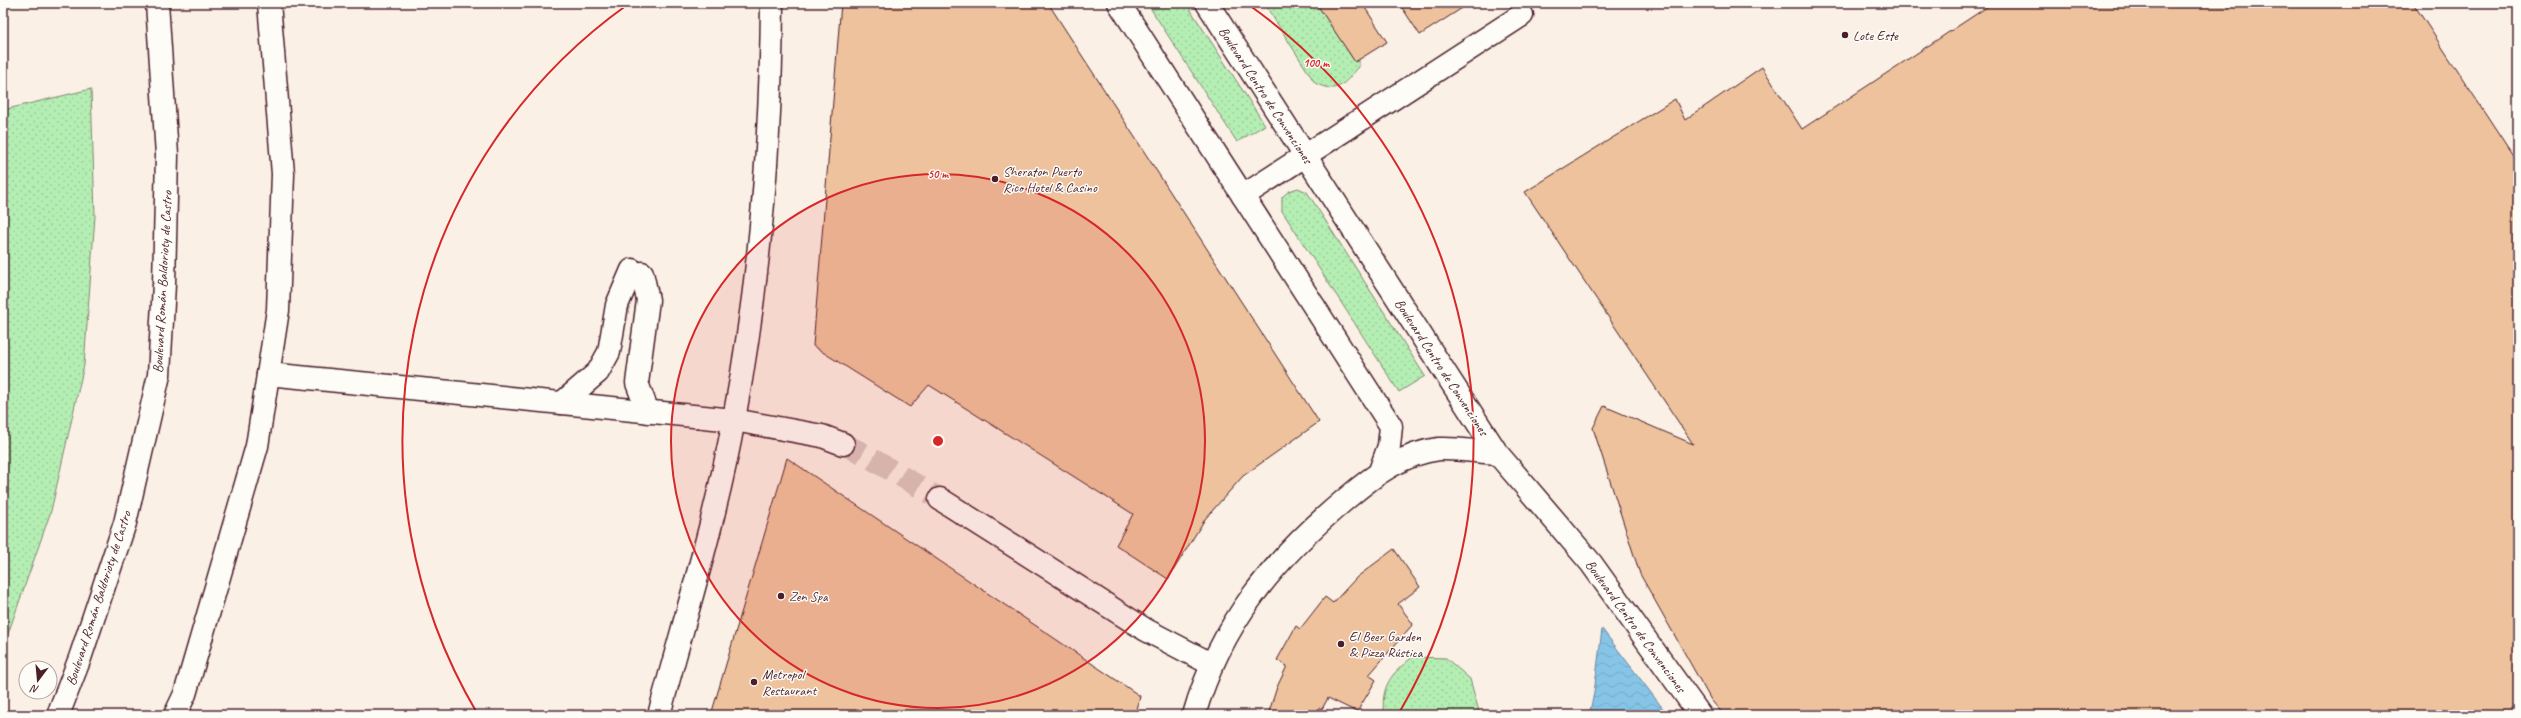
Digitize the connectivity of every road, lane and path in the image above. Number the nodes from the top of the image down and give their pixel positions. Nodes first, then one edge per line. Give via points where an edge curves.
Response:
1 (158, 3) edge
2 (269, 3) edge
3 (772, 3) edge
4 (1119, 3) edge
5 (1207, 3) edge
6 (1522, 16) dead end
7 (1306, 156) junction
8 (1243, 196) junction
9 (268, 374) junction
10 (562, 403) junction
11 (648, 412) junction
12 (734, 420) junction
13 (843, 444) tunnel mouth
14 (1497, 453) junction
15 (1380, 471) junction
16 (940, 499) tunnel mouth
17 (1211, 664) junction
18 (12, 715) edge
19 (19, 715) edge
20 (58, 715) edge
21 (175, 715) edge
22 (659, 715) edge
23 (1194, 715) edge
24 (1700, 715) edge

1 - 20 street, Boulevard Román Baldorioty de Castro via 167,155 159,375 125,523
2 - 9 street via 283,174 278,310
3 - 12 street via 771,106 763,214
4 - 8 street
5 - 7 street, Boulevard Centro de Convenciones
6 - 7 street
7 - 8 street
7 - 14 street, Boulevard Centro de Convenciones
8 - 15 street via 1391,426 1390,446
9 - 10 street
9 - 21 street via 257,446 184,694
10 - 11 street
10 - 11 street via 598,372 609,352 617,306 637,272 648,300 636,382
11 - 12 street
12 - 13 street via 822,436
12 - 22 street via 707,536
14 - 15 street via 1439,450 1416,456
14 - 24 street, Boulevard Centro de Convenciones via 1591,563
15 - 17 street via 1293,546 1256,590 1228,632
16 - 17 street via 1146,630
17 - 23 street
18 - 19 path

